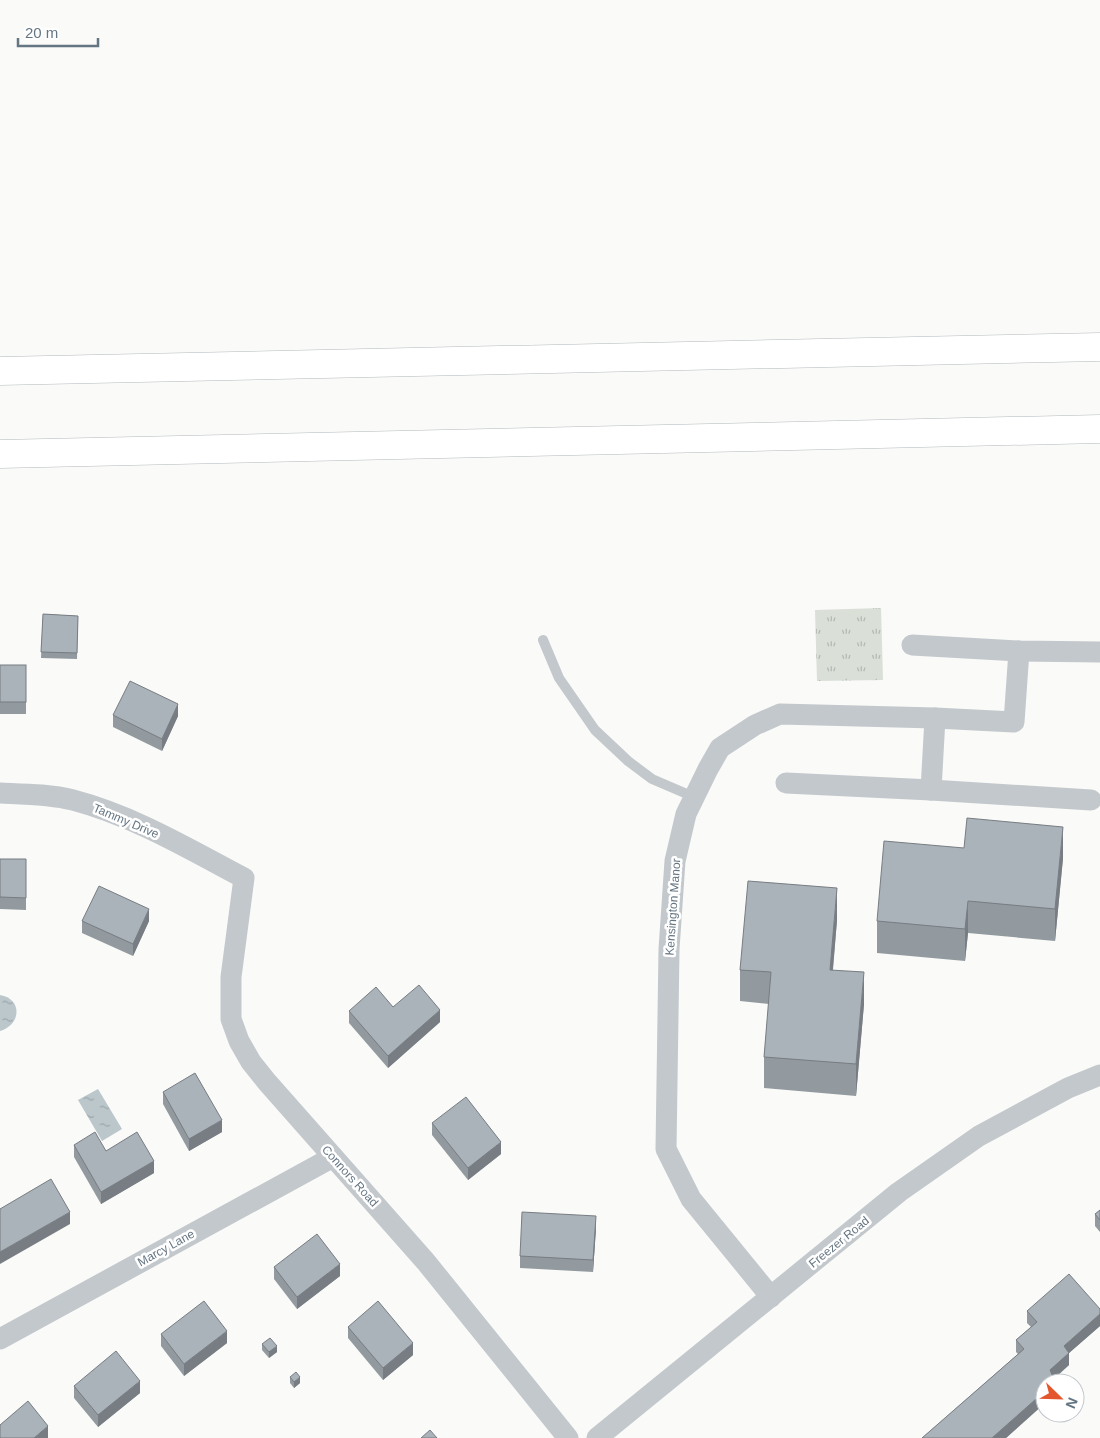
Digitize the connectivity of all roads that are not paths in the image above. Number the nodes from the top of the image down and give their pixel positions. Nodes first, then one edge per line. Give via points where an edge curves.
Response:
1 (1100, 347) edge
2 (0, 371) edge
3 (1100, 429) edge
4 (0, 454) edge
5 (543, 640) dead end
6 (912, 645) dead end
7 (1019, 651) junction
8 (1100, 652) edge
9 (935, 718) junction
10 (786, 783) dead end
11 (931, 790) junction
12 (0, 793) edge
13 (694, 797) junction
14 (1091, 800) dead end
15 (244, 878) joint
16 (1100, 1075) edge
17 (333, 1157) junction
18 (771, 1297) junction
19 (0, 1339) edge
20 (568, 1438) edge
21 (597, 1438) edge

1 - 2 highway
3 - 4 highway
5 - 13 lane via 559,678 595,730 628,762 652,779
6 - 7 street
7 - 8 street
7 - 9 street, Kensington Manor via 1014,722
9 - 11 street
9 - 13 street, Kensington Manor via 780,714 755,725 720,748
10 - 11 street
11 - 14 street
12 - 15 street, Tammy Drive via 70,800 103,809 145,826
13 - 18 street, Kensington Manor via 686,814 675,861 669,949 666,1149 691,1199
15 - 17 street, Connors Road via 231,977 231,1018 251,1062
16 - 18 street, Freezer Road via 1068,1088 979,1136 899,1192
17 - 19 street, Marcy Lane
17 - 20 street, Connors Road via 426,1262
18 - 21 street, Freezer Road

